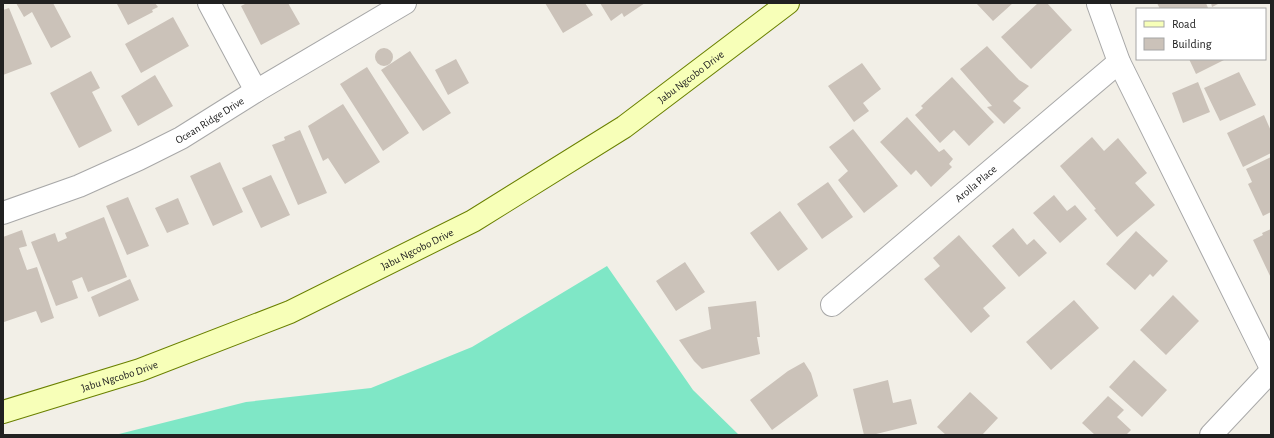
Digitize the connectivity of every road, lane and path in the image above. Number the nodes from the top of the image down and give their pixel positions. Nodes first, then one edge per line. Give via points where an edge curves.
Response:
1 (209, 3) edge
2 (405, 3) edge
3 (788, 3) edge
4 (1098, 4) edge
5 (1119, 62) junction
6 (256, 91) junction
7 (3, 213) edge
8 (832, 305) dead end
9 (1271, 369) edge
10 (3, 412) edge
11 (1211, 435) edge

1 - 6 street
2 - 6 street, Ocean Ridge Drive
3 - 10 main road, Jabu Ngcobo Drive via 624,127 473,221 290,312 140,370
4 - 5 street
5 - 8 street, Arolla Place
5 - 9 street
6 - 7 street, Ocean Ridge Drive via 181,138 139,159 79,186
9 - 11 street

